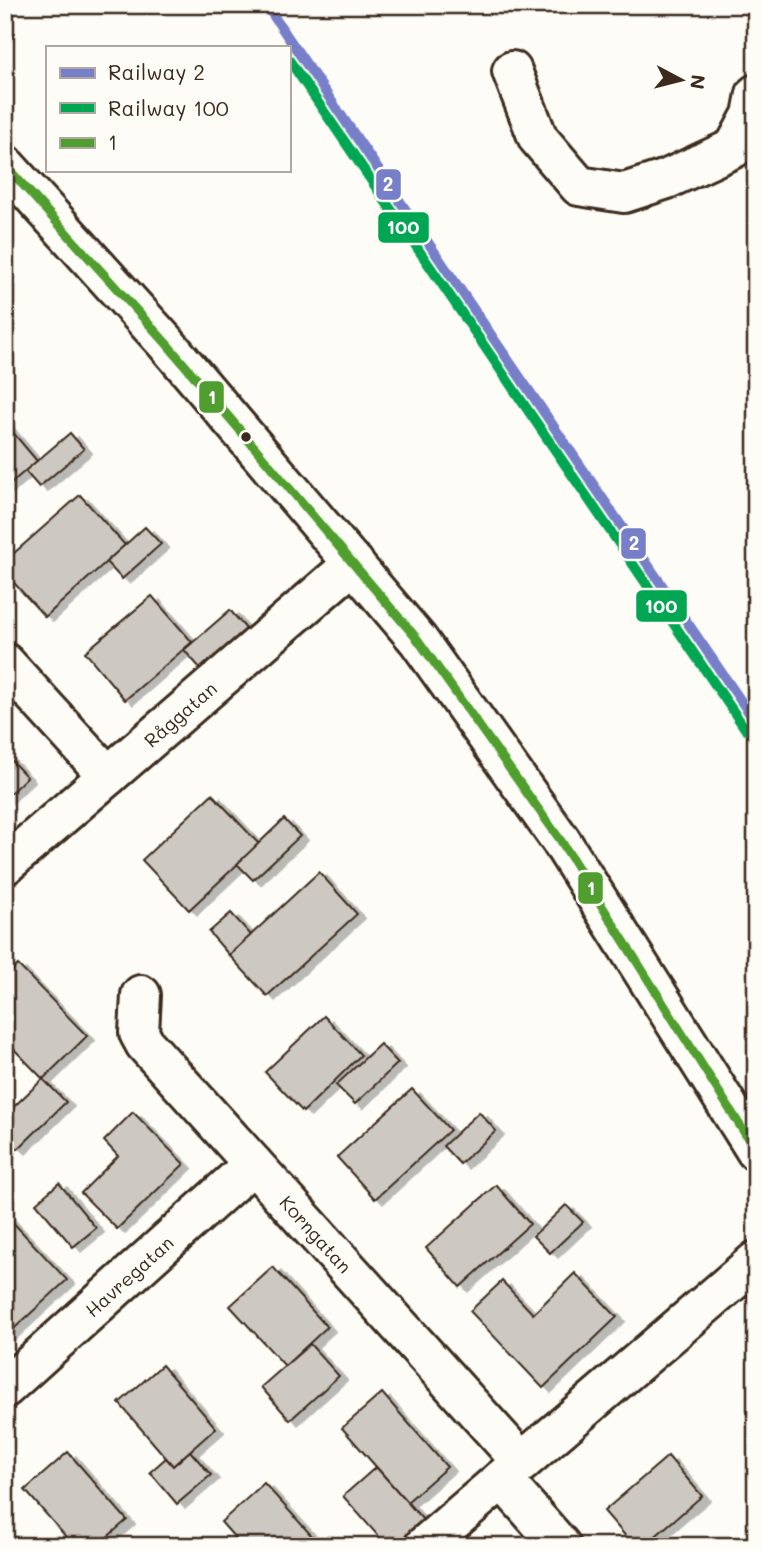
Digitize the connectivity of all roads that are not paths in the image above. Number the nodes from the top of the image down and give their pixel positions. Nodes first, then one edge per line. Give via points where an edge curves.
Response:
1 (512, 71) dead end
2 (756, 94) edge
3 (5, 165) edge
4 (354, 563) junction
5 (5, 663) edge
6 (108, 776) junction
7 (5, 864) edge
8 (141, 995) dead end
9 (756, 1151) edge
10 (253, 1164) junction
11 (756, 1261) edge
12 (5, 1388) edge
13 (512, 1470) junction
14 (424, 1546) edge
15 (561, 1546) edge

1 - 2 street via 538,138 579,186 624,193 734,148 752,115
3 - 4 street via 166,343
4 - 6 street, Råggatan
4 - 9 street via 418,640 561,841
5 - 6 street
6 - 7 street, Råggatan
8 - 10 street, Korngatan via 141,1040
10 - 12 street, Havregatan
10 - 13 street, Korngatan
11 - 13 street
13 - 14 street
13 - 15 street

